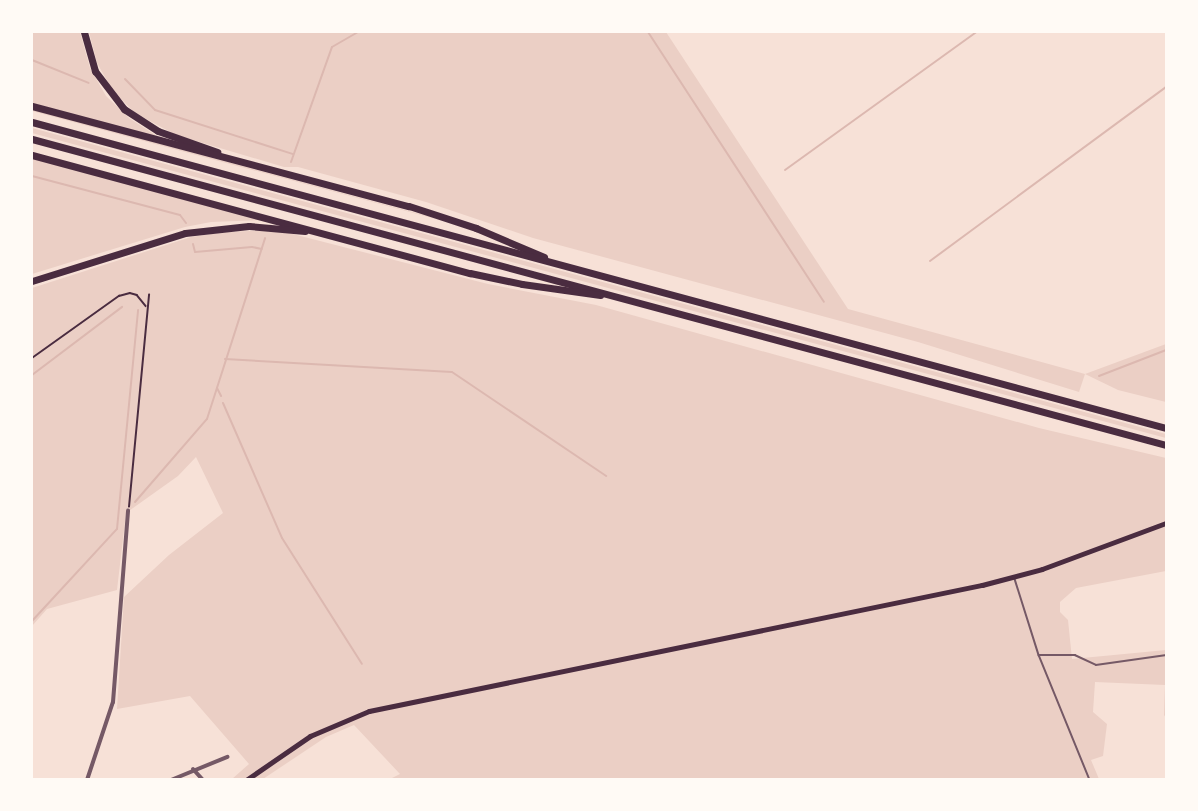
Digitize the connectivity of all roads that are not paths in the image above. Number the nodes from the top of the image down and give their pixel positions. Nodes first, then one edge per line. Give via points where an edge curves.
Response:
1 (84, 32) edge
2 (32, 106) edge
3 (32, 122) edge
4 (32, 139) edge
5 (32, 155) edge
6 (259, 166) junction
7 (375, 247) junction
8 (566, 266) junction
9 (32, 281) edge
10 (633, 300) junction
11 (1167, 428) edge
12 (1167, 445) edge
13 (128, 511) road end
14 (1167, 523) edge
15 (1014, 577) junction
16 (1039, 655) junction
17 (1167, 655) edge
18 (227, 757) dead end
19 (193, 769) junction
20 (87, 780) edge
21 (171, 780) edge
22 (203, 780) edge
23 (246, 780) edge
24 (1090, 780) edge

1 - 6 highway via 95,71 132,116 168,136
2 - 6 highway
3 - 8 highway
4 - 10 highway
5 - 7 highway
6 - 8 highway via 459,222
7 - 9 highway via 287,228 228,227 177,235
7 - 10 highway via 503,280
8 - 11 highway
10 - 12 highway
13 - 20 street via 113,702
14 - 15 main road
15 - 16 lane
15 - 23 main road via 386,706 310,736
16 - 17 lane via 1075,655 1096,665
16 - 24 lane
18 - 19 street
19 - 21 street
19 - 22 street

